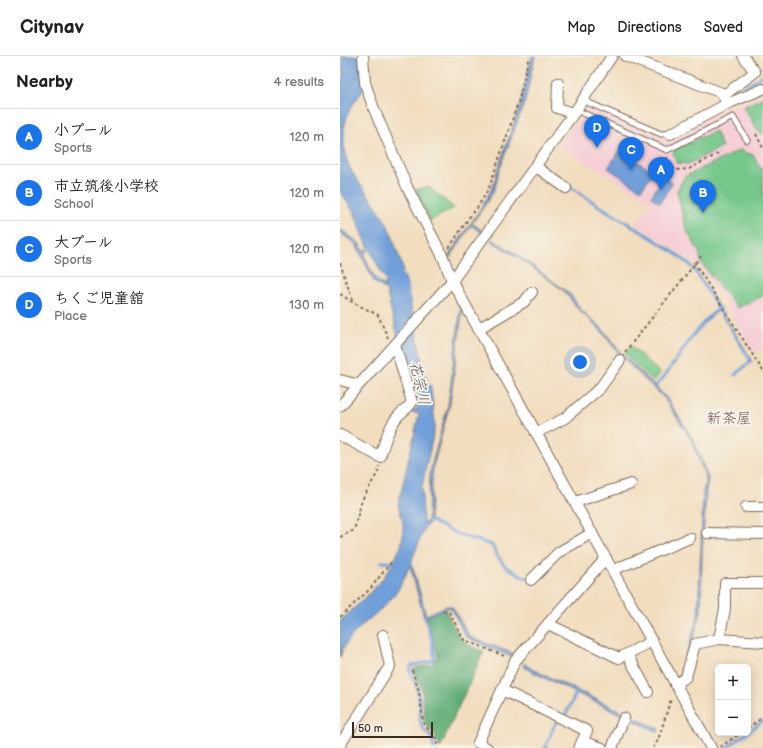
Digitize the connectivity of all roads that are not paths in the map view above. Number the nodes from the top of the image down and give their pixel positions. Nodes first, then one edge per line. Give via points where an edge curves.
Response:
1 (363, 56) edge
2 (612, 56) edge
3 (625, 56) edge
4 (743, 56) edge
5 (558, 83) dead end
6 (763, 89) edge
7 (582, 100) junction
8 (725, 100) junction
9 (575, 112) junction
10 (670, 134) joint
11 (747, 140) dead end
12 (535, 166) junction
13 (566, 188) dead end
14 (452, 281) junction
15 (532, 292) dead end
16 (478, 329) junction
17 (395, 345) junction
18 (620, 360) road end
19 (340, 380) edge
20 (358, 385) junction
21 (340, 406) edge
22 (536, 433) junction
23 (340, 435) edge
24 (630, 484) dead end
25 (575, 502) junction
26 (746, 507) dead end
27 (763, 507) edge
28 (592, 533) junction
29 (707, 534) dead end
30 (763, 534) edge
31 (690, 538) dead end
32 (606, 558) junction
33 (613, 570) junction
34 (531, 580) dead end
35 (763, 583) edge
36 (548, 624) junction
37 (383, 635) dead end
38 (719, 639) junction
39 (652, 641) junction
40 (763, 642) edge
41 (627, 654) junction
42 (675, 685) junction
43 (502, 690) junction
44 (648, 692) dead end
45 (624, 718) dead end
46 (581, 744) edge
47 (340, 745) edge
48 (487, 748) edge
49 (602, 748) edge
50 (612, 748) edge
51 (711, 748) edge

1 - 14 street via 365,83 374,109 408,189 443,257
2 - 7 street
3 - 8 street via 722,93
4 - 8 street via 755,72
5 - 9 street via 557,108
6 - 8 street
7 - 9 street
7 - 10 lane via 661,134
8 - 10 street
9 - 11 lane via 667,150 733,117
9 - 12 street
12 - 13 street
12 - 14 street
14 - 16 street
14 - 17 street
15 - 16 street via 524,302
16 - 22 street
17 - 20 street
17 - 23 street via 412,402 409,408 398,416 384,441 380,457
18 - 22 street via 600,388 565,418
19 - 20 street
20 - 21 street
22 - 25 street
24 - 25 street
25 - 28 street
26 - 27 street
28 - 32 street
28 - 34 street via 559,552
29 - 30 street
31 - 33 street
32 - 33 street
32 - 36 street
33 - 39 street
35 - 38 street via 726,583 725,609
36 - 41 street via 619,658
36 - 43 street via 515,661
37 - 47 street via 390,666
38 - 40 street
38 - 42 street via 695,644 686,677
39 - 41 street
39 - 42 street
41 - 44 street
42 - 51 street
43 - 46 street via 587,731
43 - 48 street via 478,743
45 - 50 street
46 - 49 street

